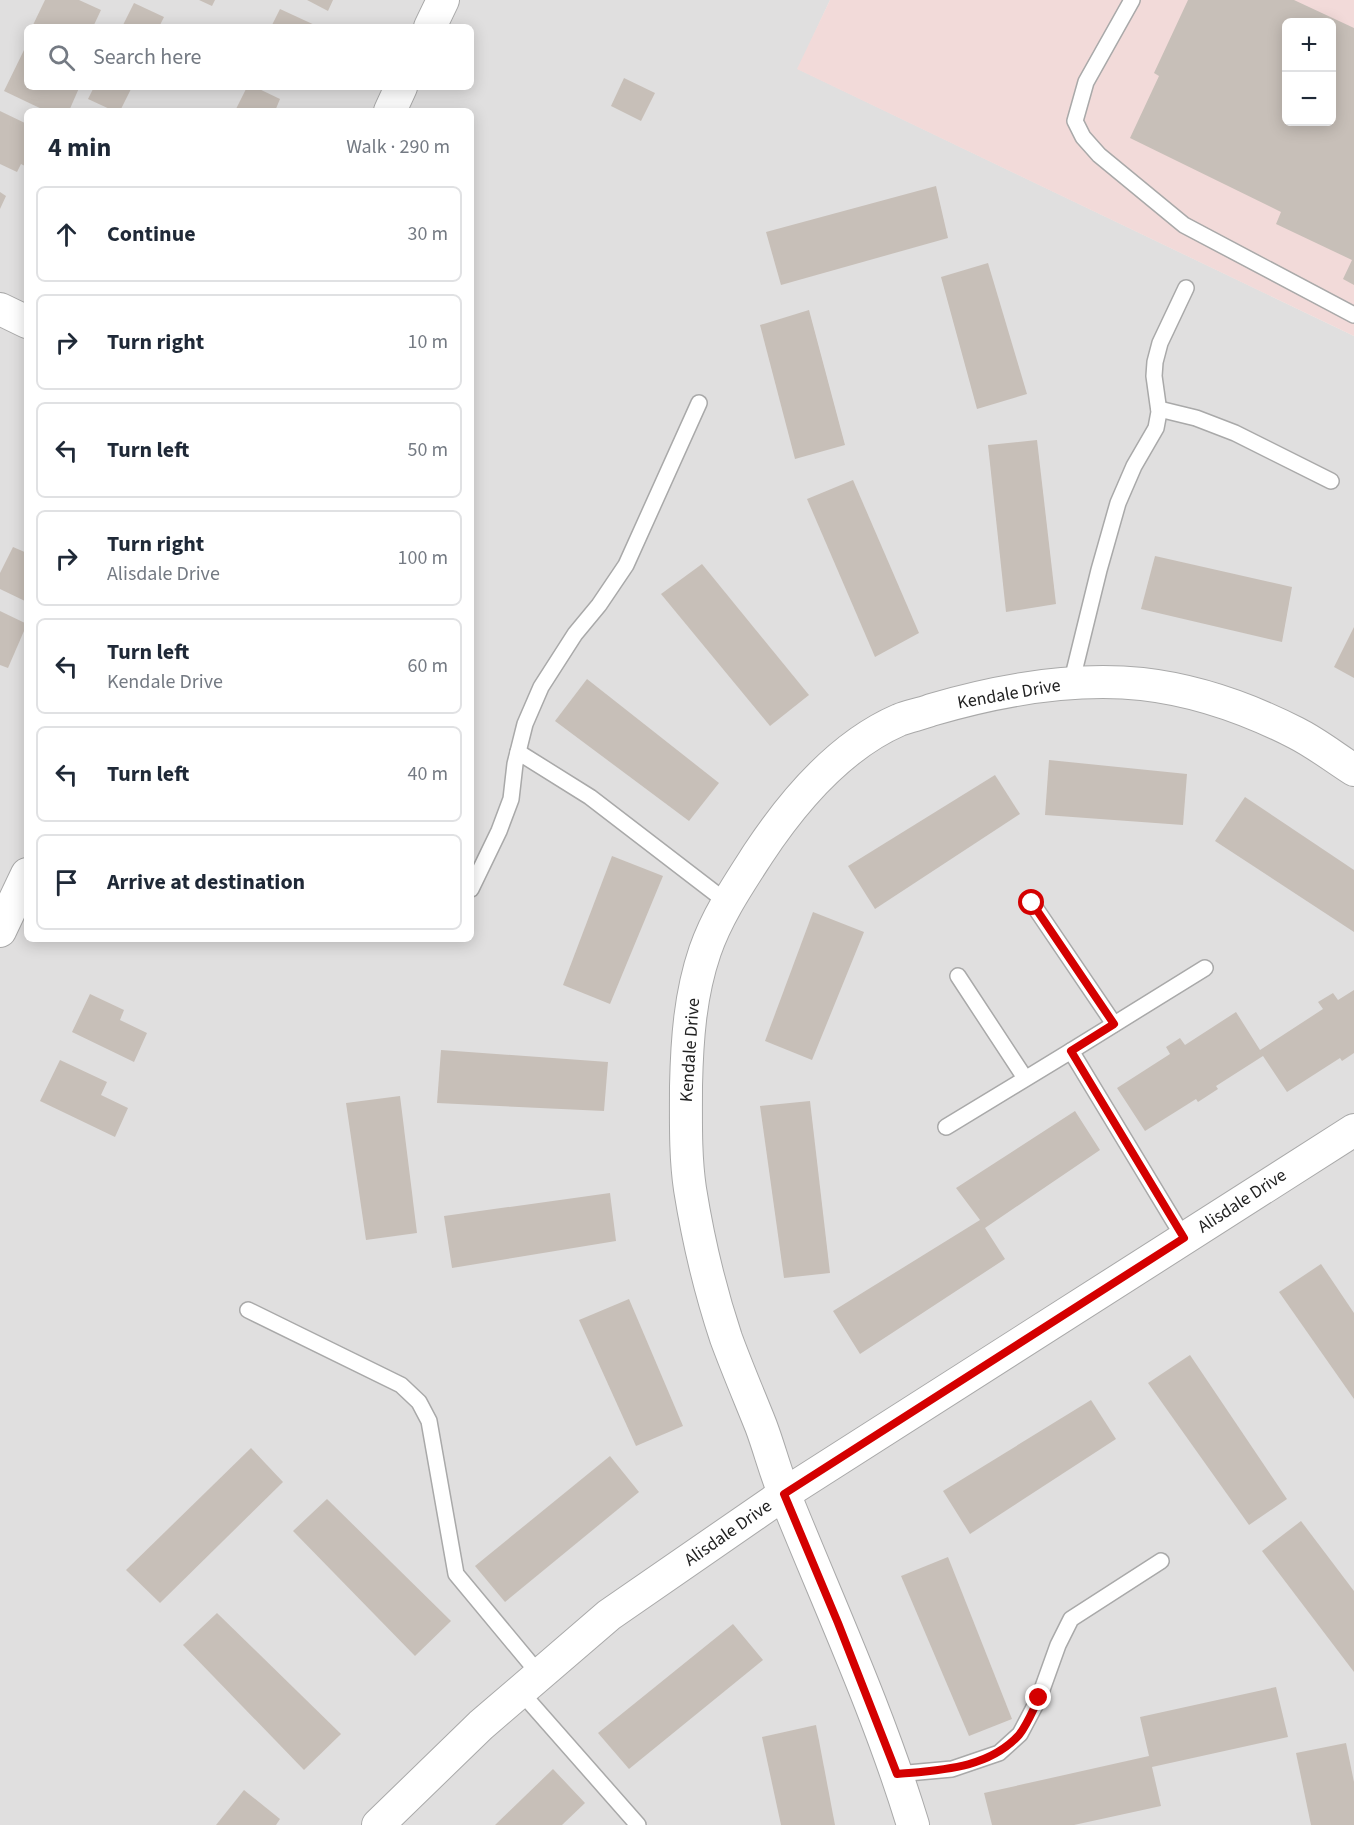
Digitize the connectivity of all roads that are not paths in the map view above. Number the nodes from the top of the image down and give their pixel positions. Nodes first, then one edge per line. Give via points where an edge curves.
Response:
1 (443, 0) edge
2 (1132, 0) edge
3 (431, 24) edge
4 (400, 90) edge
5 (391, 108) edge
6 (1186, 288) dead end
7 (0, 309) edge
8 (1354, 315) edge
9 (24, 321) edge
10 (699, 403) dead end
11 (1159, 409) junction
12 (1331, 481) dead end
13 (1071, 684) junction
14 (518, 752) junction
15 (1354, 770) edge
16 (24, 880) edge
17 (474, 883) edge
18 (728, 903) junction
19 (1032, 903) dead end
20 (0, 932) edge
21 (1205, 968) dead end
22 (958, 976) dead end
23 (1114, 1024) junction
24 (1071, 1051) junction
25 (1025, 1078) junction
26 (946, 1126) dead end
27 (1354, 1130) edge
28 (1184, 1238) junction
29 (248, 1310) dead end
30 (784, 1494) junction
31 (1161, 1561) dead end
32 (530, 1683) junction
33 (897, 1774) junction
34 (378, 1825) edge
35 (638, 1825) edge
36 (913, 1825) edge

1 - 3 street
2 - 8 lane via 1086,82 1075,121 1083,137 1099,155 1184,225
4 - 5 street
6 - 11 lane via 1155,362
7 - 9 street
10 - 14 lane via 626,565 541,687
11 - 12 lane via 1234,433
11 - 13 lane via 1156,428 1118,503
13 - 15 street, Kendale Drive via 1142,684 1190,693 1298,734
13 - 18 street, Kendale Drive via 968,699 898,720 857,744 819,776 793,806
14 - 17 lane via 511,799
14 - 18 lane via 590,797
16 - 20 street
18 - 30 street, Kendale Drive via 706,949 694,988 688,1030 689,1185 704,1264 726,1337
19 - 23 lane
21 - 23 lane
22 - 25 lane
23 - 24 lane
24 - 25 lane
24 - 28 lane
25 - 26 lane
27 - 28 street, Alisdale Drive
28 - 30 street, Alisdale Drive
29 - 32 lane via 401,1385 419,1402 429,1421 456,1575
30 - 32 street, Alisdale Drive via 609,1616
30 - 33 street, Kendale Drive
31 - 33 lane via 1071,1619 1020,1734 999,1754 952,1769
32 - 34 street, Alisdale Drive
32 - 35 lane
33 - 36 street, Kendale Drive

